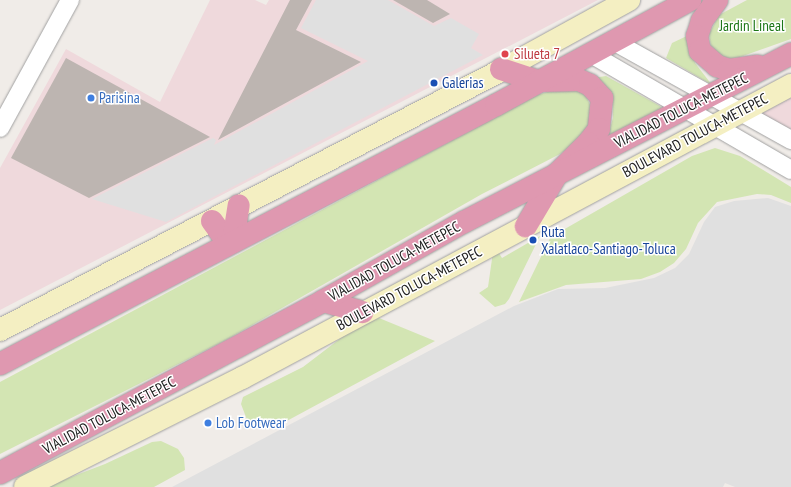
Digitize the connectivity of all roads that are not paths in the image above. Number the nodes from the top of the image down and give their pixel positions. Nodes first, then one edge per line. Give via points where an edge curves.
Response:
1 (70, 0) edge
2 (629, 0) edge
3 (690, 0) edge
4 (717, 0) edge
5 (613, 41) junction
6 (591, 54) junction
7 (791, 54) edge
8 (769, 65) junction
9 (498, 71) junction
10 (539, 81) junction
11 (791, 85) edge
12 (712, 95) junction
13 (496, 105) junction
14 (688, 108) junction
15 (740, 111) junction
16 (715, 124) junction
17 (0, 128) edge
18 (791, 140) edge
19 (588, 143) junction
20 (791, 170) edge
21 (557, 174) junction
22 (240, 205) junction
23 (212, 220) junction
24 (464, 222) junction
25 (526, 226) junction
26 (230, 242) junction
27 (323, 301) junction
28 (362, 312) junction
29 (0, 330) edge
30 (0, 364) edge
31 (0, 473) edge
32 (25, 487) edge

1 - 17 street
2 - 9 main road
3 - 5 highway
4 - 8 highway via 702,21 698,36 700,50 707,59 730,70
5 - 6 highway
5 - 12 street
6 - 10 highway
6 - 14 street
7 - 8 highway, VIALIDAD TOLUCA-METEPEC
8 - 12 highway, VIALIDAD TOLUCA-METEPEC
9 - 10 highway
9 - 13 highway
9 - 22 main road
10 - 13 highway
10 - 19 highway via 579,80 590,85 602,98 598,128
11 - 15 main road, BOULEVARD TOLUCA-METEPEC
12 - 14 highway, VIALIDAD TOLUCA-METEPEC
12 - 15 street
13 - 26 highway
14 - 16 street
14 - 21 highway, VIALIDAD TOLUCA-METEPEC
15 - 16 main road, BOULEVARD TOLUCA-METEPEC
15 - 18 street
16 - 20 street
16 - 25 main road, BOULEVARD TOLUCA-METEPEC
19 - 21 highway
19 - 24 highway via 510,187
21 - 24 highway, VIALIDAD TOLUCA-METEPEC
21 - 25 highway
22 - 23 main road
22 - 26 highway
23 - 26 highway
23 - 29 main road
24 - 27 highway, VIALIDAD TOLUCA-METEPEC
25 - 28 main road, BOULEVARD TOLUCA-METEPEC
26 - 30 highway via 185,269
27 - 28 highway
27 - 31 highway, VIALIDAD TOLUCA-METEPEC
28 - 32 main road, BOULEVARD TOLUCA-METEPEC via 242,378

